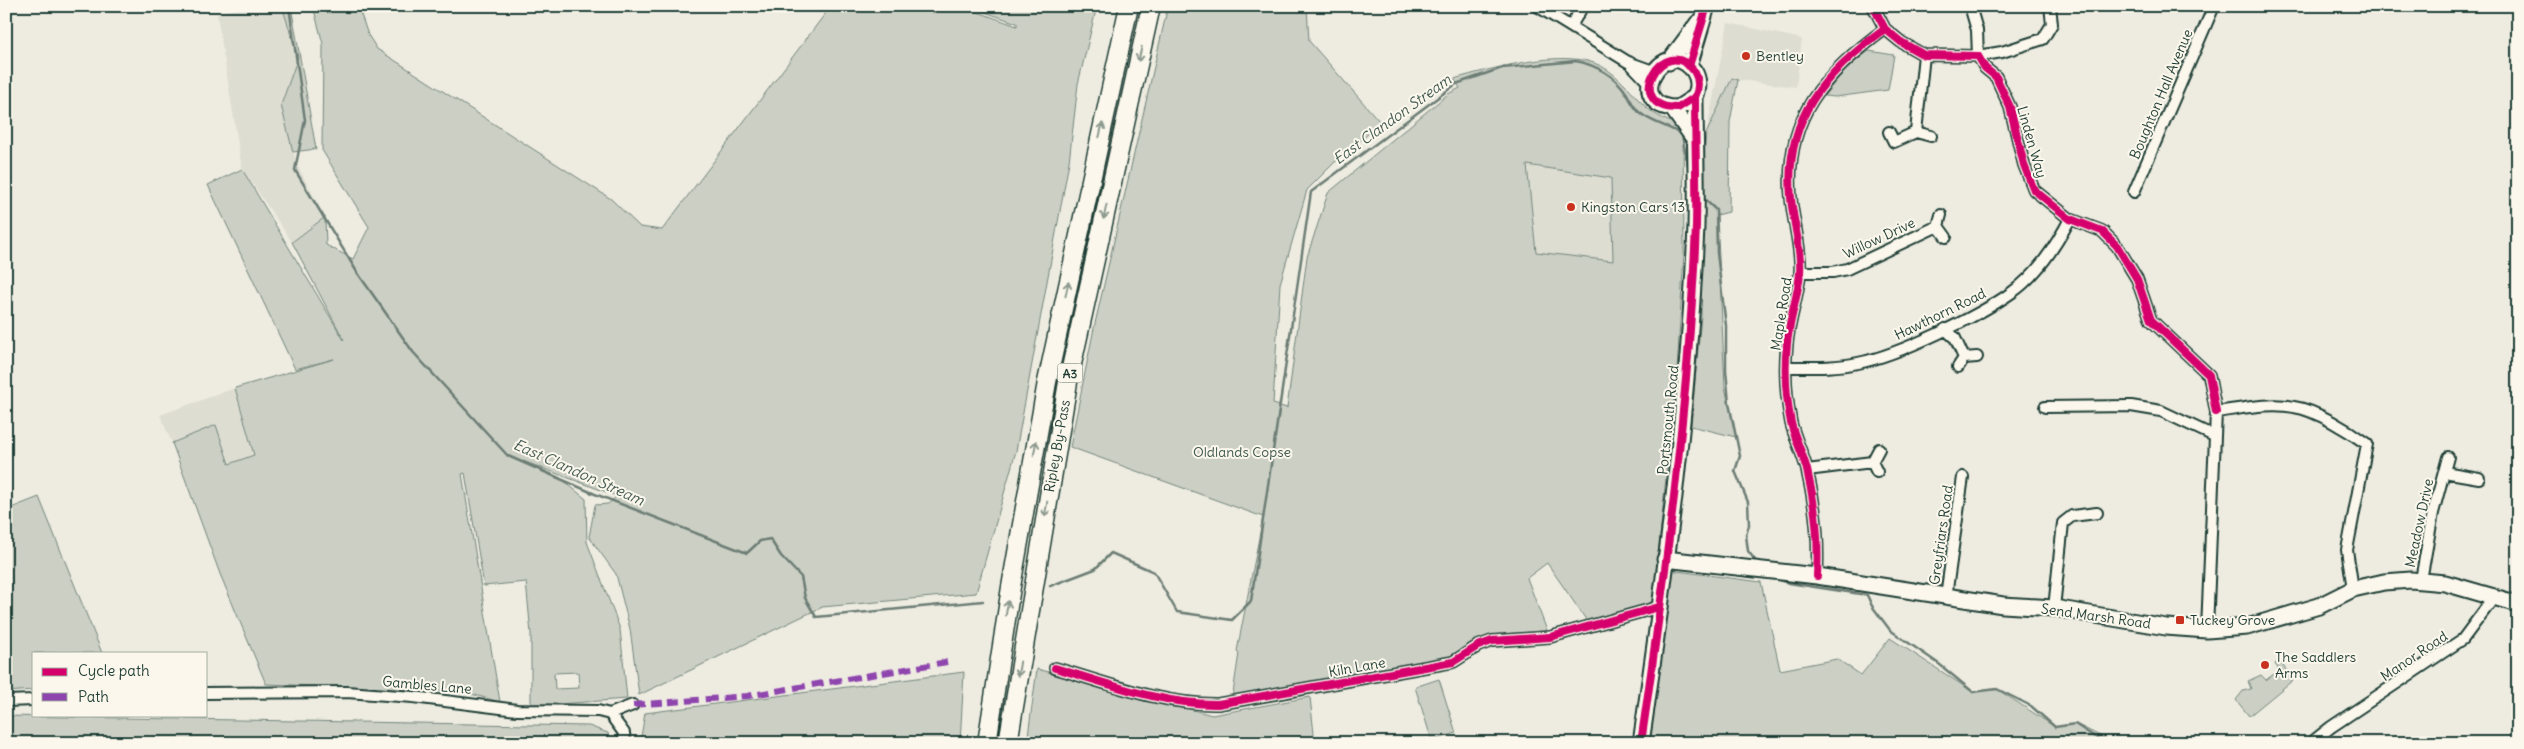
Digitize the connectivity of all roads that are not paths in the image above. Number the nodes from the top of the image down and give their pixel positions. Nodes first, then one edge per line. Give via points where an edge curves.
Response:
1 (1130, 6) edge
2 (1151, 6) edge
3 (1537, 6) edge
4 (1583, 6) edge
5 (1873, 6) edge
6 (1970, 6) edge
7 (2050, 6) edge
8 (2214, 6) edge
9 (1704, 13) edge
10 (1571, 26) junction
11 (1885, 29) junction
12 (1924, 55) junction
13 (1978, 56) junction
14 (1669, 62) junction
15 (1689, 66) junction
16 (1651, 77) junction
17 (1695, 97) junction
18 (1672, 108) junction
19 (1889, 132) dead end
20 (1916, 132) junction
21 (1931, 136) dead end
22 (1696, 141) junction
23 (2134, 192) dead end
24 (1941, 215) dead end
25 (2070, 219) junction
26 (1938, 226) junction
27 (1946, 237) dead end
28 (1800, 272) junction
29 (1945, 329) junction
30 (1977, 357) dead end
31 (1964, 358) junction
32 (1786, 367) junction
33 (1958, 367) dead end
34 (2045, 407) dead end
35 (2216, 412) junction
36 (2214, 436) junction
37 (1879, 450) dead end
38 (2448, 457) dead end
39 (1807, 470) junction
40 (2444, 472) junction
41 (1963, 477) dead end
42 (2479, 478) dead end
43 (2097, 514) dead end
44 (1665, 559) junction
45 (1817, 576) junction
46 (2420, 580) junction
47 (2353, 590) junction
48 (1946, 596) junction
49 (2495, 596) junction
50 (2518, 604) edge
51 (1659, 608) junction
52 (2054, 608) junction
53 (2207, 630) junction
54 (1055, 668) dead end
55 (208, 694) edge
56 (32, 700) edge
57 (6, 701) edge
58 (633, 705) dead end
59 (610, 714) junction
60 (625, 743) edge
61 (987, 743) edge
62 (1008, 743) edge
63 (1641, 743) edge
64 (2311, 743) edge

61 -> 1 highway, Ripley By-Pass / A3 via 1047,382
2 -> 62 highway, Ripley By-Pass / A3 via 1068,382
3 - 10 street
4 - 10 street
5 - 11 street
6 - 13 street via 1977,30
7 - 13 street via 2052,24 2043,40
8 - 23 street, Boughton Hall Avenue
9 - 14 main road
9 - 15 main road
10 - 16 street
11 - 12 street
11 - 28 street, Maple Road via 1832,72 1811,100 1798,131 1792,150 1790,183
12 - 13 street
12 - 20 street
13 - 25 street, Linden Way via 1996,77 2010,108 2024,165 2034,190
14 - 15 main road via 1676,60
14 - 16 main road
15 - 17 main road, Portsmouth Road via 1697,77
16 - 18 main road via 1650,92 1654,99
17 - 18 main road
17 - 22 main road, Portsmouth Road
18 - 22 main road
19 - 20 street via 1894,142
20 - 21 street
22 - 44 main road, Portsmouth Road via 1692,304
24 - 26 street
25 - 29 street, Hawthorn Road via 2038,269 2012,293
25 - 35 street, Linden Way via 2102,231 2117,246 2137,279 2151,320 2209,375
26 - 27 street
26 - 28 street, Willow Drive via 1846,269
28 - 32 street, Maple Road
29 - 31 street via 1955,338
29 - 32 street, Hawthorn Road via 1896,351 1858,363
30 - 31 street
31 - 33 street
32 - 39 street, Maple Road via 1792,425
34 - 36 street via 2131,406 2162,411
35 - 36 street
35 - 47 street via 2262,406 2295,407 2343,427 2367,444 2347,550
36 - 53 street
37 - 39 street via 1874,467
38 - 40 street, Meadow Drive
39 - 45 street, Maple Road via 1816,536
40 - 42 street, Meadow Drive
40 - 46 street, Meadow Drive
41 - 48 street, Greyfriars Road
43 - 52 street via 2072,516 2063,523
44 - 45 main road, Send Marsh Road
44 - 51 main road, Portsmouth Road
45 - 48 main road, Send Marsh Road
46 - 47 main road, Send Marsh Road via 2384,582
46 - 49 main road, Send Marsh Road
47 - 53 main road, Send Marsh Road via 2319,606 2247,627
48 - 52 main road, Send Marsh Road via 2019,607
49 - 50 main road, Send Marsh Road
49 - 64 street, Manor Road via 2463,639
51 - 54 street, Kiln Lane via 1550,637 1492,641 1453,662 1218,704 1200,704 1147,694
51 - 63 main road, Portsmouth Road
52 - 53 main road, Send Marsh Road via 2166,627
55 - 59 street, Gambles Lane via 347,692 517,710
56 - 57 street
58 - 59 street
59 - 60 street via 624,733

